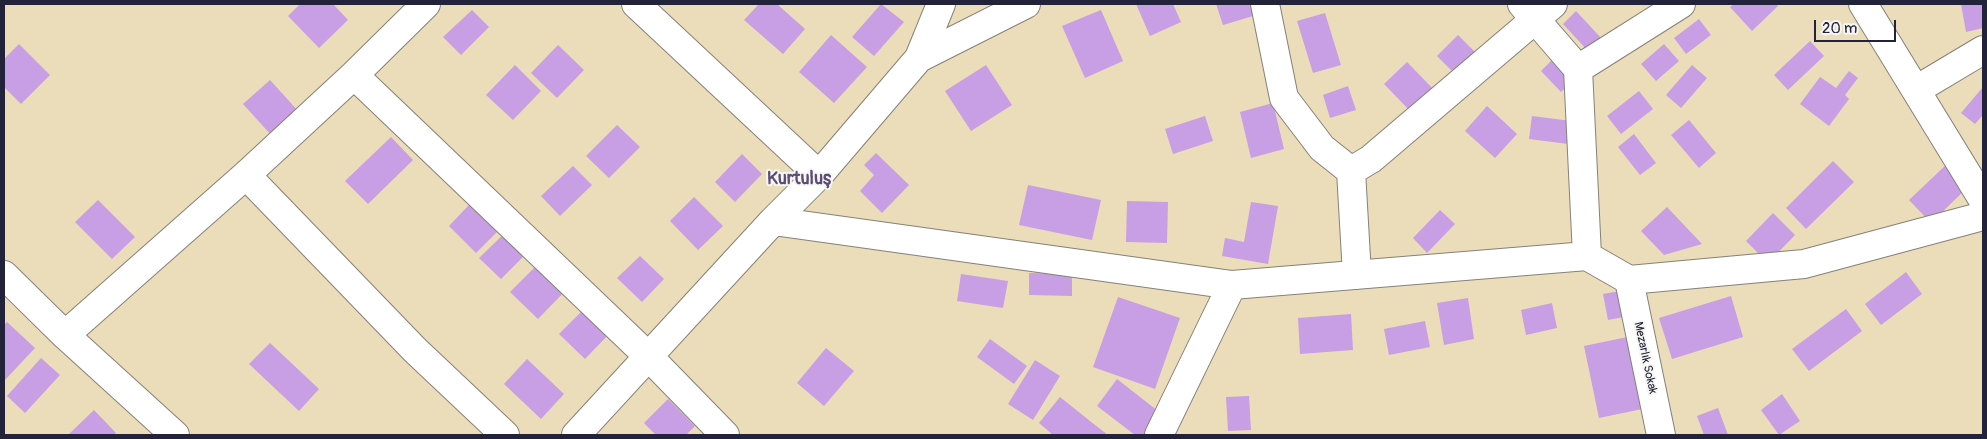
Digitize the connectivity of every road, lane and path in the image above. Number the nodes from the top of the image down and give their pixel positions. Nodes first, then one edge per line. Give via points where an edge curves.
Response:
1 (426, 4) edge
2 (636, 4) edge
3 (1026, 4) edge
4 (1265, 4) edge
5 (1681, 4) edge
6 (1863, 4) edge
7 (938, 6) edge
8 (1537, 9) edge
9 (1983, 50) edge
10 (919, 58) junction
11 (1578, 69) junction
12 (354, 75) junction
13 (1916, 90) junction
14 (1351, 171) junction
15 (246, 175) junction
16 (819, 175) junction
17 (1983, 200) edge
18 (1983, 216) edge
19 (773, 221) junction
20 (1587, 256) junction
21 (4, 275) edge
22 (1357, 275) junction
23 (1629, 280) junction
24 (1232, 286) junction
25 (65, 335) junction
26 (649, 357) junction
27 (175, 435) edge
28 (505, 435) edge
29 (576, 435) edge
30 (726, 435) edge
31 (1159, 435) edge
32 (1661, 435) edge

1 - 12 street
2 - 16 street
3 - 10 street
4 - 14 street via 1284,98 1322,148
5 - 11 street
6 - 13 street
7 - 10 street
8 - 11 street
8 - 14 street via 1371,159
9 - 13 street
10 - 16 street
11 - 20 street
12 - 15 street
12 - 26 street
13 - 17 street
14 - 22 street
15 - 25 street
15 - 28 street via 414,350
16 - 19 street
18 - 23 street via 1804,264
19 - 24 street
19 - 26 street
20 - 22 street
20 - 23 street
21 - 25 street
22 - 24 street
23 - 32 street, Mezarlık Sokak
24 - 31 street
25 - 27 street
26 - 29 street
26 - 30 street

